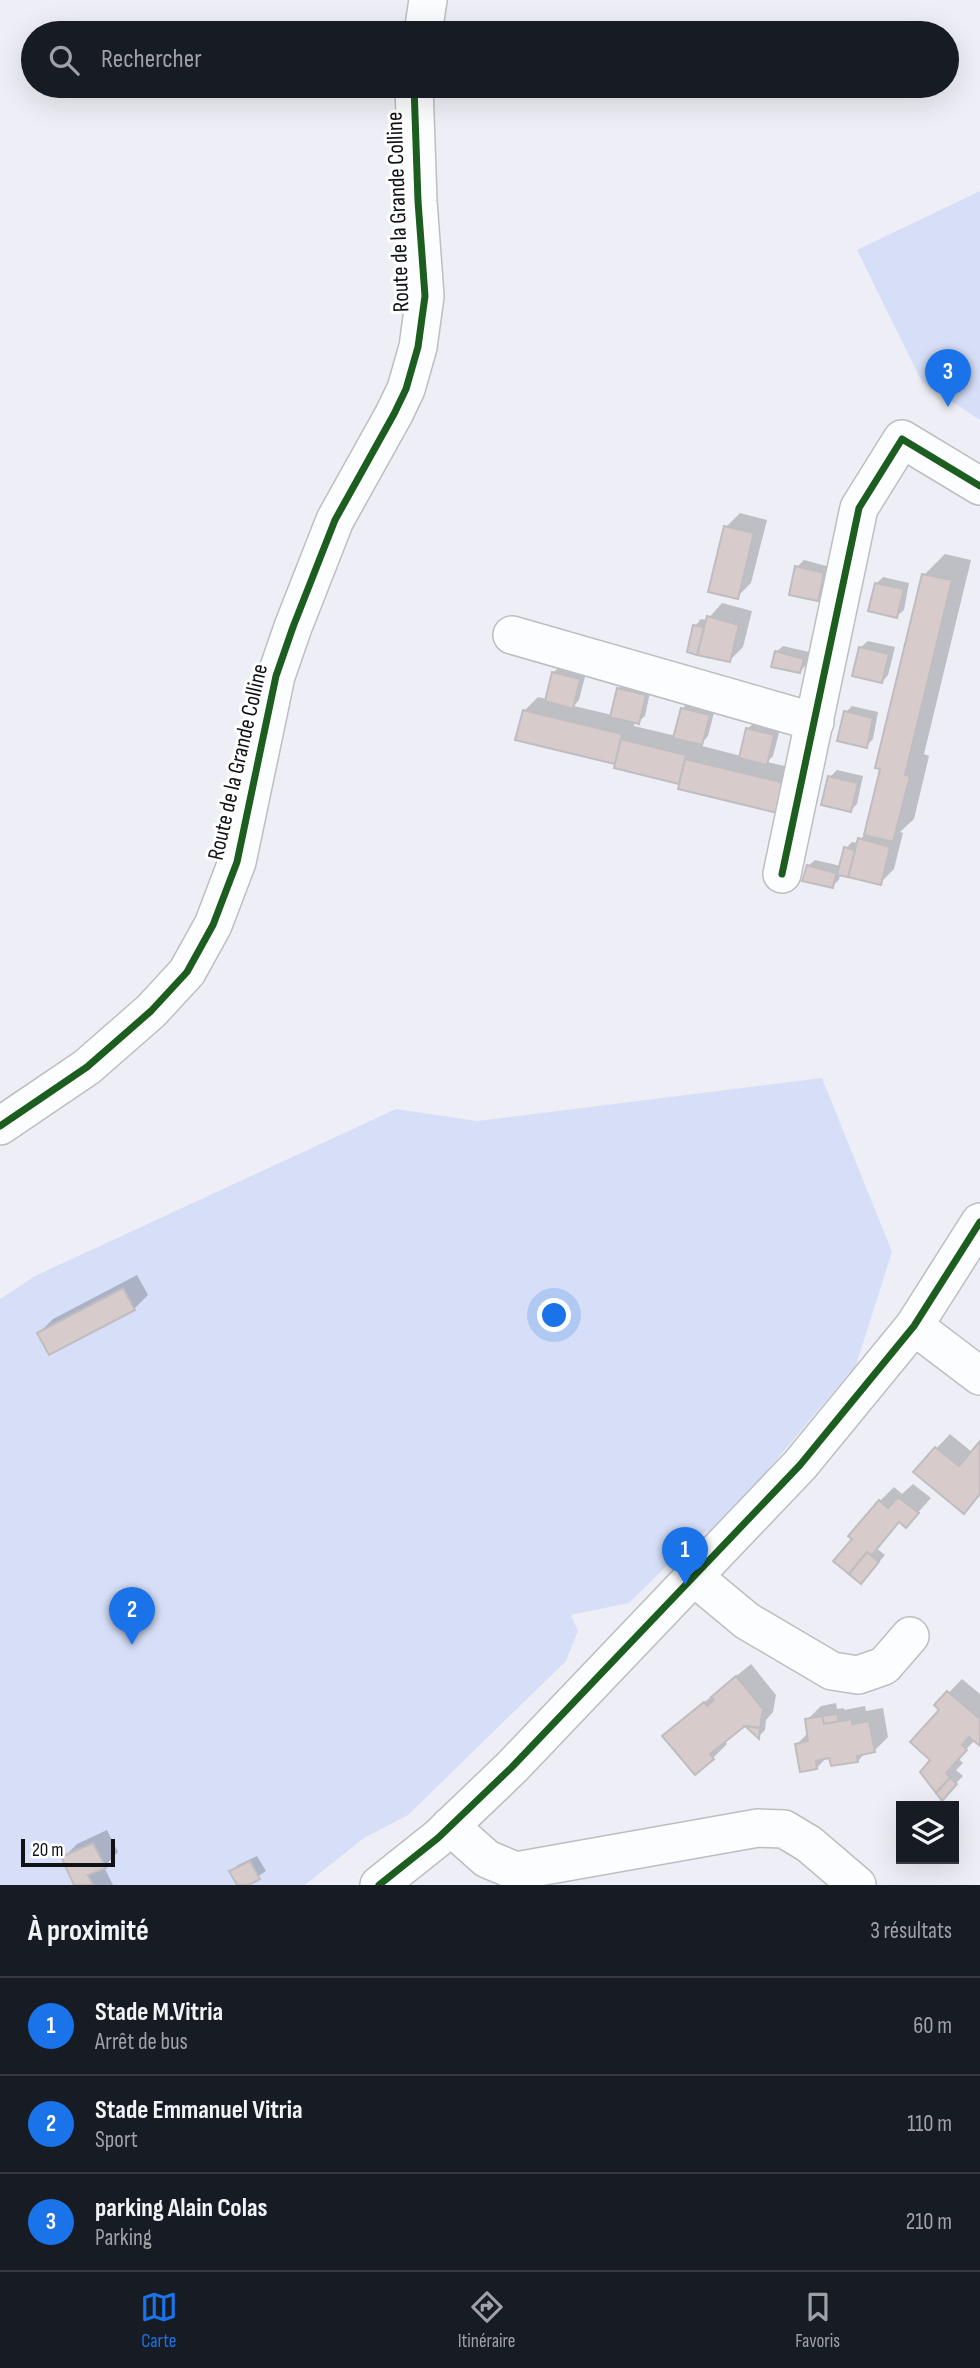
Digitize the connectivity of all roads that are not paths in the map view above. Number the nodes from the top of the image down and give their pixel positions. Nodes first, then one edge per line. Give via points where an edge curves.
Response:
1 (428, 0) edge
2 (425, 21) edge
3 (414, 98) edge
4 (980, 486) edge
5 (512, 635) dead end
6 (815, 722) junction
7 (782, 874) dead end
8 (0, 1126) edge
9 (980, 1222) edge
10 (914, 1326) junction
11 (980, 1376) edge
12 (694, 1577) junction
13 (910, 1636) dead end
14 (450, 1826) junction
15 (379, 1885) edge
16 (857, 1885) edge

1 - 2 street
3 - 8 street, Route de la Grande Colline via 425,296 418,347 406,389 335,520 293,626 276,676 237,862 213,925 187,972 151,1011 87,1068
4 - 6 street via 902,439 859,508
5 - 6 street
6 - 7 street
9 - 10 street
10 - 11 street
10 - 12 street via 800,1465
12 - 13 street via 747,1621 832,1671 858,1675 884,1666
12 - 14 street via 512,1768
14 - 15 street
14 - 16 street via 487,1859 516,1871 758,1828 784,1829

